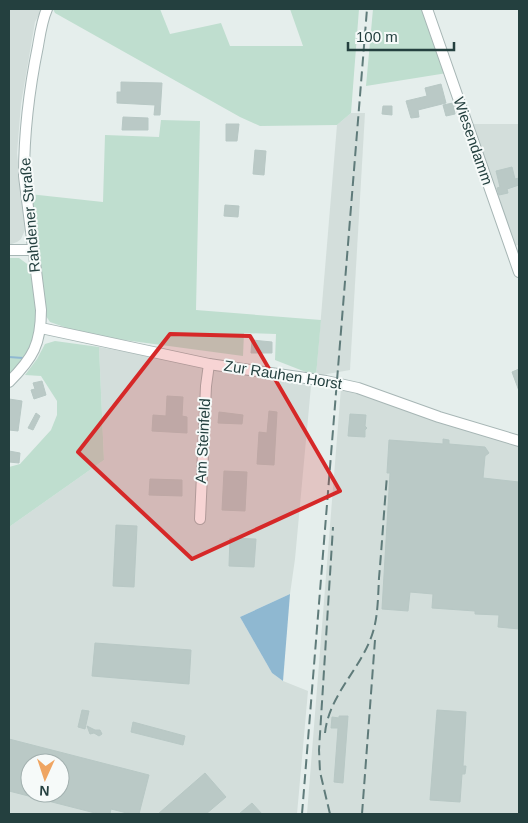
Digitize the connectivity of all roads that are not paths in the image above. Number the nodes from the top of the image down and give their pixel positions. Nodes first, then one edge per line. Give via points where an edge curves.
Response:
1 (47, 9) edge
2 (428, 9) edge
3 (9, 250) edge
4 (32, 250) junction
5 (519, 272) edge
6 (41, 328) junction
7 (209, 364) junction
8 (9, 382) edge
9 (519, 441) edge
10 (200, 519) dead end

1 - 4 street, Rahdener Straße via 24,131 24,176
2 - 5 street, Wiesendamm
3 - 4 street
4 - 6 street, Rahdener Straße
6 - 7 street, Zur Rauhen Horst
6 - 8 street, Rahdener Straße via 37,345 26,365
7 - 9 street, Zur Rauhen Horst via 358,388
7 - 10 street, Am Steinfeld

